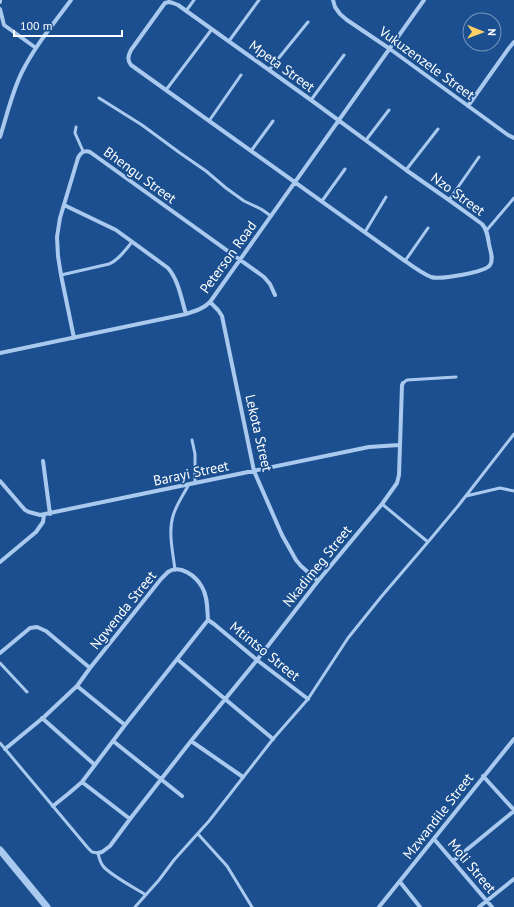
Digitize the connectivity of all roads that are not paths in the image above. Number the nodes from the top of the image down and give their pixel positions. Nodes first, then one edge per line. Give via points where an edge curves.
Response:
1 (71, 0) edge
2 (194, 0) edge
3 (259, 0) edge
4 (333, 0) edge
5 (424, 0) edge
6 (0, 9) edge
7 (186, 11) junction
8 (0, 22) edge
9 (308, 22) dead end
10 (4, 25) junction
11 (212, 29) junction
12 (229, 41) junction
13 (514, 42) edge
14 (36, 48) junction
15 (390, 49) junction
16 (344, 54) dead end
17 (269, 70) junction
18 (241, 75) dead end
19 (166, 90) junction
20 (99, 98) dead end
21 (311, 100) junction
22 (468, 106) junction
23 (389, 110) dead end
24 (209, 121) junction
25 (273, 121) dead end
26 (339, 121) junction
27 (76, 127) dead end
28 (438, 128) dead end
29 (0, 136) edge
30 (514, 138) edge
31 (366, 140) junction
32 (83, 151) junction
33 (251, 151) junction
34 (479, 157) dead end
35 (344, 169) dead end
36 (406, 170) junction
37 (295, 182) junction
38 (386, 197) dead end
39 (514, 198) edge
40 (449, 200) junction
41 (322, 201) junction
42 (64, 205) junction
43 (271, 216) junction
44 (428, 228) dead end
45 (486, 231) junction
46 (365, 232) junction
47 (132, 242) junction
48 (240, 259) junction
49 (405, 261) junction
50 (61, 275) junction
51 (275, 295) dead end
52 (210, 302) junction
53 (186, 314) junction
54 (74, 338) junction
55 (0, 353) edge
56 (456, 377) dead end
57 (403, 383) joint
58 (514, 434) edge
59 (192, 440) dead end
60 (399, 445) junction
61 (43, 461) dead end
62 (254, 471) junction
63 (0, 481) edge
64 (195, 483) junction
65 (189, 484) junction
66 (514, 491) edge
67 (466, 496) junction
68 (382, 504) junction
69 (50, 514) junction
70 (44, 515) junction
71 (428, 542) junction
72 (0, 562) edge
73 (175, 570) junction
74 (318, 581) junction
75 (208, 620) junction
76 (0, 653) edge
77 (177, 660) junction
78 (257, 660) junction
79 (0, 663) edge
80 (90, 668) junction
81 (77, 686) junction
82 (27, 692) dead end
83 (308, 699) junction
84 (225, 700) junction
85 (42, 718) junction
86 (125, 725) junction
87 (273, 739) junction
88 (514, 739) edge
89 (113, 740) junction
90 (191, 741) junction
91 (0, 742) edge
92 (5, 749) junction
93 (95, 765) junction
94 (483, 776) junction
95 (243, 777) junction
96 (161, 780) junction
97 (82, 782) junction
98 (182, 796) dead end
99 (52, 806) junction
100 (514, 811) edge
101 (130, 819) junction
102 (198, 834) junction
103 (434, 839) junction
104 (0, 850) edge
105 (98, 853) junction
106 (453, 861) junction
107 (514, 879) edge
108 (400, 882) junction
109 (146, 895) junction
110 (487, 900) junction
111 (48, 907) edge
112 (135, 907) edge
113 (252, 907) edge
114 (379, 907) edge
115 (420, 907) edge
116 (479, 907) edge
117 (492, 907) edge

1 - 14 street
2 - 7 lane
3 - 12 lane
4 - 15 street, Vukuzenzele Street via 340,14
5 - 15 street, Peterson Road
6 - 10 street
7 - 11 street, Mpeta Street
7 - 19 street, Mpeta Street via 173,3 165,3 129,54 131,65
8 - 10 lane
9 - 17 lane
10 - 14 street
11 - 12 street, Mpeta Street
11 - 19 lane
12 - 17 street, Mpeta Street
13 - 22 street
14 - 29 street via 19,77
15 - 22 street, Vukuzenzele Street
15 - 26 street, Peterson Road
16 - 21 lane
17 - 21 street, Mpeta Street
18 - 24 lane
19 - 24 street, Mpeta Street
20 - 43 lane via 142,125 244,201
21 - 26 street, Mpeta Street
22 - 30 street, Vukuzenzele Street
23 - 31 lane
24 - 33 street, Mpeta Street
25 - 33 lane
26 - 31 street, Nzo Street
26 - 37 street, Peterson Road
27 - 32 lane
28 - 36 lane
31 - 36 street, Nzo Street
32 - 42 street, Bhengu Street via 78,158
32 - 48 street, Bhengu Street via 90,152
33 - 37 street, Mpeta Street
34 - 40 lane
35 - 41 lane
36 - 40 street, Nzo Street
37 - 41 street, Nzo Street
37 - 43 street, Peterson Road
38 - 46 lane
39 - 45 lane
40 - 45 street, Nzo Street via 482,224
41 - 46 street, Nzo Street
42 - 47 street via 108,226
42 - 50 street, Bhengu Street via 57,237
43 - 48 street, Peterson Road
44 - 49 lane
45 - 49 street, Nzo Street via 492,261 483,270 437,278 428,276
46 - 49 street, Nzo Street
47 - 50 lane via 114,262
47 - 53 street via 173,274
48 - 51 street, Bhengu Street via 267,280
48 - 52 street, Peterson Road
50 - 54 street, Bhengu Street
52 - 53 street, Peterson Road via 198,311
52 - 62 street, Lekota Street via 222,316
53 - 54 street, Peterson Road
54 - 55 street, Peterson Road
56 - 57 lane via 407,380
57 - 60 street, Nkadimeg Street
58 - 67 lane
59 - 64 lane via 195,454
60 - 62 street, Barayi Street via 369,447
60 - 68 street, Nkadimeg Street via 398,479
61 - 69 street
62 - 64 street, Barayi Street
62 - 74 street, Lekota Street via 296,560
63 - 70 street, Barayi Street via 25,510
64 - 65 street, Barayi Street
65 - 69 street, Barayi Street
65 - 73 lane via 172,521
66 - 67 lane via 500,488
67 - 71 lane
68 - 71 lane
68 - 74 street, Nkadimeg Street
69 - 70 street, Barayi Street
70 - 72 street via 36,532
71 - 83 lane via 348,638
73 - 75 street, Ngwenda Street via 188,573 202,586
73 - 80 street, Ngwenda Street via 161,579
74 - 78 street, Nkadimeg Street
75 - 77 street
75 - 78 street, Mtintso Street
76 - 80 street via 30,628 37,627 46,631
77 - 84 street
77 - 86 street
78 - 83 street, Mtintso Street
78 - 84 street, Nkadimeg Street
79 - 82 lane
80 - 81 street, Ngwenda Street
81 - 85 street, Ngwenda Street
81 - 86 street
83 - 87 lane
84 - 87 street
84 - 90 street, Nkadimeg Street
85 - 92 street, Ngwenda Street
85 - 93 street
86 - 89 street
87 - 95 lane
88 - 94 street, Mzwandile Street
89 - 93 street
89 - 96 street
90 - 95 street
90 - 96 street, Nkadimeg Street
91 - 92 lane
92 - 99 lane
93 - 97 street
94 - 100 street
94 - 103 street, Mzwandile Street
95 - 102 lane
96 - 98 street
96 - 101 street, Nkadimeg Street
97 - 99 street
97 - 101 street
99 - 105 lane via 88,848
100 - 106 street
101 - 105 street, Nkadimeg Street via 110,846
102 - 109 lane
102 - 113 lane via 228,866
103 - 106 street, Moli Street
103 - 108 street, Mzwandile Street
104 - 111 street
105 - 109 lane via 101,863 107,870
106 - 110 street, Moli Street
107 - 110 street
108 - 114 street, Mzwandile Street
108 - 115 street
109 - 112 lane
110 - 116 street
110 - 117 street, Moli Street

